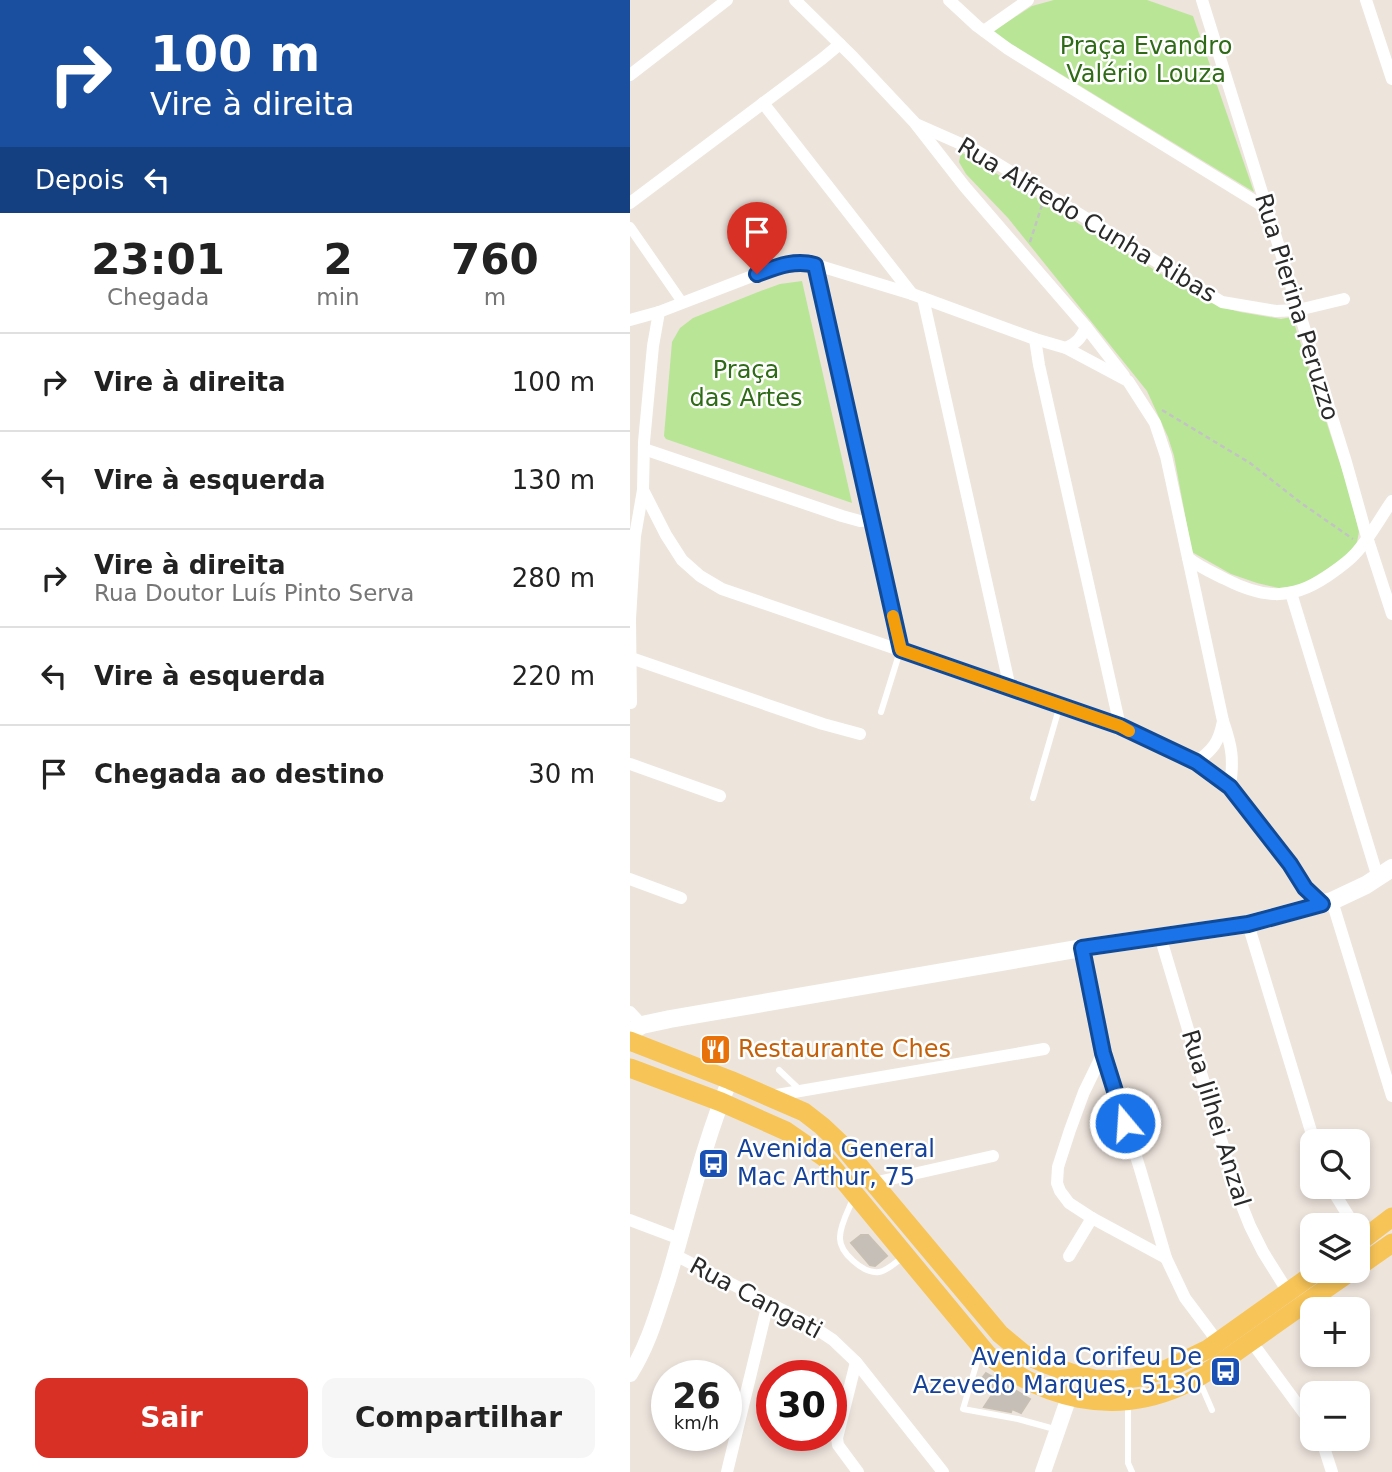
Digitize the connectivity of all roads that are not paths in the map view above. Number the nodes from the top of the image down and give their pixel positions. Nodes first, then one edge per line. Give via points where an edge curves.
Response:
1 (727, 0) edge
2 (795, 0) edge
3 (949, 0) edge
4 (1028, 0) edge
5 (1202, 0) edge
6 (1366, 0) edge
7 (985, 31) junction
8 (840, 44) junction
9 (630, 75) edge
10 (1392, 79) edge
11 (762, 103) junction
12 (915, 123) junction
13 (630, 203) edge
14 (1266, 208) junction
15 (630, 227) edge
16 (815, 265) junction
17 (917, 296) junction
18 (1344, 299) dead end
19 (682, 302) junction
20 (1298, 310) junction
21 (659, 312) junction
22 (630, 320) edge
23 (1086, 327) junction
24 (1035, 339) junction
25 (1096, 340) junction
26 (1066, 348) junction
27 (1080, 355) junction
28 (1128, 381) junction
29 (644, 449) junction
30 (643, 490) junction
31 (1392, 501) edge
32 (872, 520) junction
33 (1364, 542) junction
34 (1188, 558) junction
35 (1291, 593) junction
36 (1392, 614) edge
37 (901, 650) junction
38 (631, 658) edge
39 (1010, 688) junction
40 (631, 703) edge
41 (1060, 705) junction
42 (881, 712) dead end
43 (1223, 721) junction
44 (1120, 726) junction
45 (860, 734) dead end
46 (1196, 762) junction
47 (630, 764) edge
48 (1230, 787) junction
49 (720, 796) dead end
50 (1033, 798) dead end
51 (1385, 873) edge
52 (1298, 875) junction
53 (630, 878) edge
54 (681, 898) dead end
55 (1327, 902) junction
56 (1293, 912) junction
57 (1248, 924) junction
58 (1160, 936) junction
59 (1082, 948) junction
60 (634, 1035) edge
61 (1044, 1049) dead end
62 (1103, 1053) junction
63 (630, 1068) edge
64 (779, 1070) dead end
65 (730, 1080) junction
66 (801, 1091) junction
67 (1392, 1096) edge
68 (767, 1097) junction
69 (721, 1102) junction
70 (1310, 1129) edge
71 (993, 1156) dead end
72 (873, 1183) junction
73 (855, 1194) junction
74 (1392, 1217) edge
75 (1092, 1219) junction
76 (630, 1220) edge
77 (1370, 1228) edge
78 (1392, 1243) edge
79 (678, 1247) junction
80 (905, 1255) junction
81 (1069, 1256) dead end
82 (1166, 1258) junction
83 (1370, 1259) edge
84 (1301, 1283) edge
85 (1334, 1283) edge
86 (1288, 1292) junction
87 (768, 1303) junction
88 (1251, 1341) junction
89 (1218, 1342) junction
90 (981, 1346) junction
91 (856, 1362) junction
92 (630, 1374) edge
93 (1198, 1377) junction
94 (1069, 1397) junction
95 (1128, 1401) junction
96 (1300, 1408) edge
97 (1212, 1410) dead end
98 (1058, 1430) junction
99 (1325, 1451) edge
100 (727, 1472) edge
101 (858, 1472) edge
102 (943, 1472) edge
103 (1044, 1472) edge
104 (1132, 1472) edge
105 (1332, 1472) edge

1 - 9 street
2 - 8 street
3 - 7 street
4 - 7 street
5 - 14 street, Rua Pierina Peruzzo
6 - 10 street
7 - 14 street
8 - 11 street
8 - 12 street
11 - 13 street
11 - 17 street
12 - 20 street, Rua Alfredo Cunha Ribas via 977,151 1222,302
12 - 23 street
14 - 20 street, Rua Pierina Peruzzo
15 - 19 street
16 - 17 street
16 - 19 street via 781,265
16 - 32 street
17 - 24 street
17 - 39 street
18 - 20 street, Rua Alfredo Cunha Ribas
19 - 21 street
20 - 33 street, Rua Pierina Peruzzo via 1346,462
21 - 22 street
21 - 29 street
23 - 25 street
23 - 26 street via 1081,338
24 - 26 street
24 - 44 street
25 - 27 street
25 - 28 street
26 - 27 street
27 - 28 street
28 - 34 street via 1155,424 1166,456
29 - 30 street
29 - 32 street via 842,516
30 - 37 street via 682,560 700,576 722,589
30 - 38 street via 635,536
31 - 33 street
32 - 37 street
33 - 35 street via 1338,570
33 - 36 street, Rua Pierina Peruzzo
34 - 35 street via 1242,588 1274,595
34 - 43 street
35 - 51 street
37 - 39 street
37 - 42 lane
38 - 40 street
38 - 45 street
39 - 41 street
41 - 44 street
41 - 50 lane
43 - 46 street via 1214,747
43 - 48 street via 1233,760
44 - 46 street
46 - 48 street
47 - 49 street
48 - 52 street
51 - 55 main road
52 - 55 street via 1305,888
52 - 56 street
53 - 54 street
55 - 56 main road
55 - 67 street
56 - 57 main road
57 - 58 main road
57 - 70 street
58 - 59 main road
58 - 86 street, Rua Jilhei Anzal via 1238,1195 1263,1252
59 - 60 main road via 670,1019 653,1038
59 - 62 street
60 - 65 main road
61 - 66 street
62 - 75 street via 1084,1092 1057,1176 1064,1198
62 - 82 street
63 - 69 main road
64 - 66 lane
65 - 68 main road
65 - 69 street
66 - 68 street
68 - 72 main road via 804,1112 822,1126
69 - 73 main road via 786,1131 825,1158
69 - 79 street
71 - 72 street
72 - 89 main road via 1000,1334 1024,1354 1071,1373 1117,1380 1167,1369
73 - 80 main road
73 - 80 lane via 840,1236 849,1259 879,1272
74 - 77 main road
75 - 81 street
75 - 82 street
76 - 79 street, Rua Cangati
78 - 83 main road
79 - 87 street, Rua Cangati
79 - 92 street via 651,1335
80 - 90 main road
82 - 89 street via 1185,1298
84 - 86 main road
85 - 88 main road
86 - 89 main road
87 - 91 street, Rua Cangati via 833,1340
87 - 100 street
88 - 93 main road
88 - 96 street
90 - 94 main road via 1006,1369
90 - 98 lane via 963,1409
91 - 101 street via 837,1438
91 - 102 street, Rua Cangati
93 - 95 main road
93 - 97 lane
94 - 95 main road
94 - 98 street
95 - 104 lane
98 - 103 street
99 - 105 street

